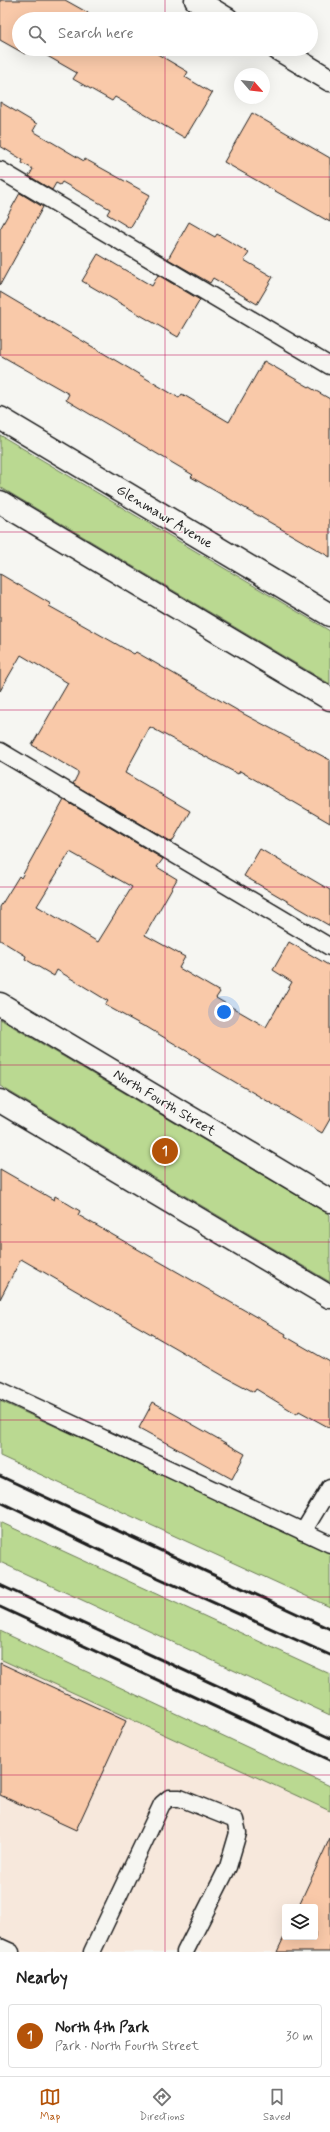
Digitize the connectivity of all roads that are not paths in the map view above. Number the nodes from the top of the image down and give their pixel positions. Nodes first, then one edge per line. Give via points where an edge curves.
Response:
1 (196, 0) edge
2 (216, 12) edge
3 (290, 56) edge
4 (330, 80) edge
5 (0, 170) edge
6 (330, 366) edge
7 (0, 418) edge
8 (0, 502) edge
9 (330, 615) edge
10 (330, 699) edge
11 (0, 751) edge
12 (330, 947) edge
13 (0, 1004) edge
14 (0, 1101) edge
15 (330, 1201) edge
16 (330, 1297) edge
17 (0, 1390) edge
18 (330, 1487) edge
19 (303, 1532) junction
20 (330, 1544) edge
21 (0, 1947) edge
22 (11, 1952) edge
23 (92, 1952) edge
24 (185, 1952) edge

1 - 2 street
3 - 4 street
5 - 6 lane
7 - 9 street, Glenmawr Avenue
8 - 10 street
11 - 12 lane
13 - 15 street, North Fourth Street
14 - 16 street
17 - 19 lane
18 - 19 lane
19 - 20 lane
21 - 22 lane
23 - 24 lane via 162,1804 169,1798 180,1798 235,1820 238,1833 228,1867

